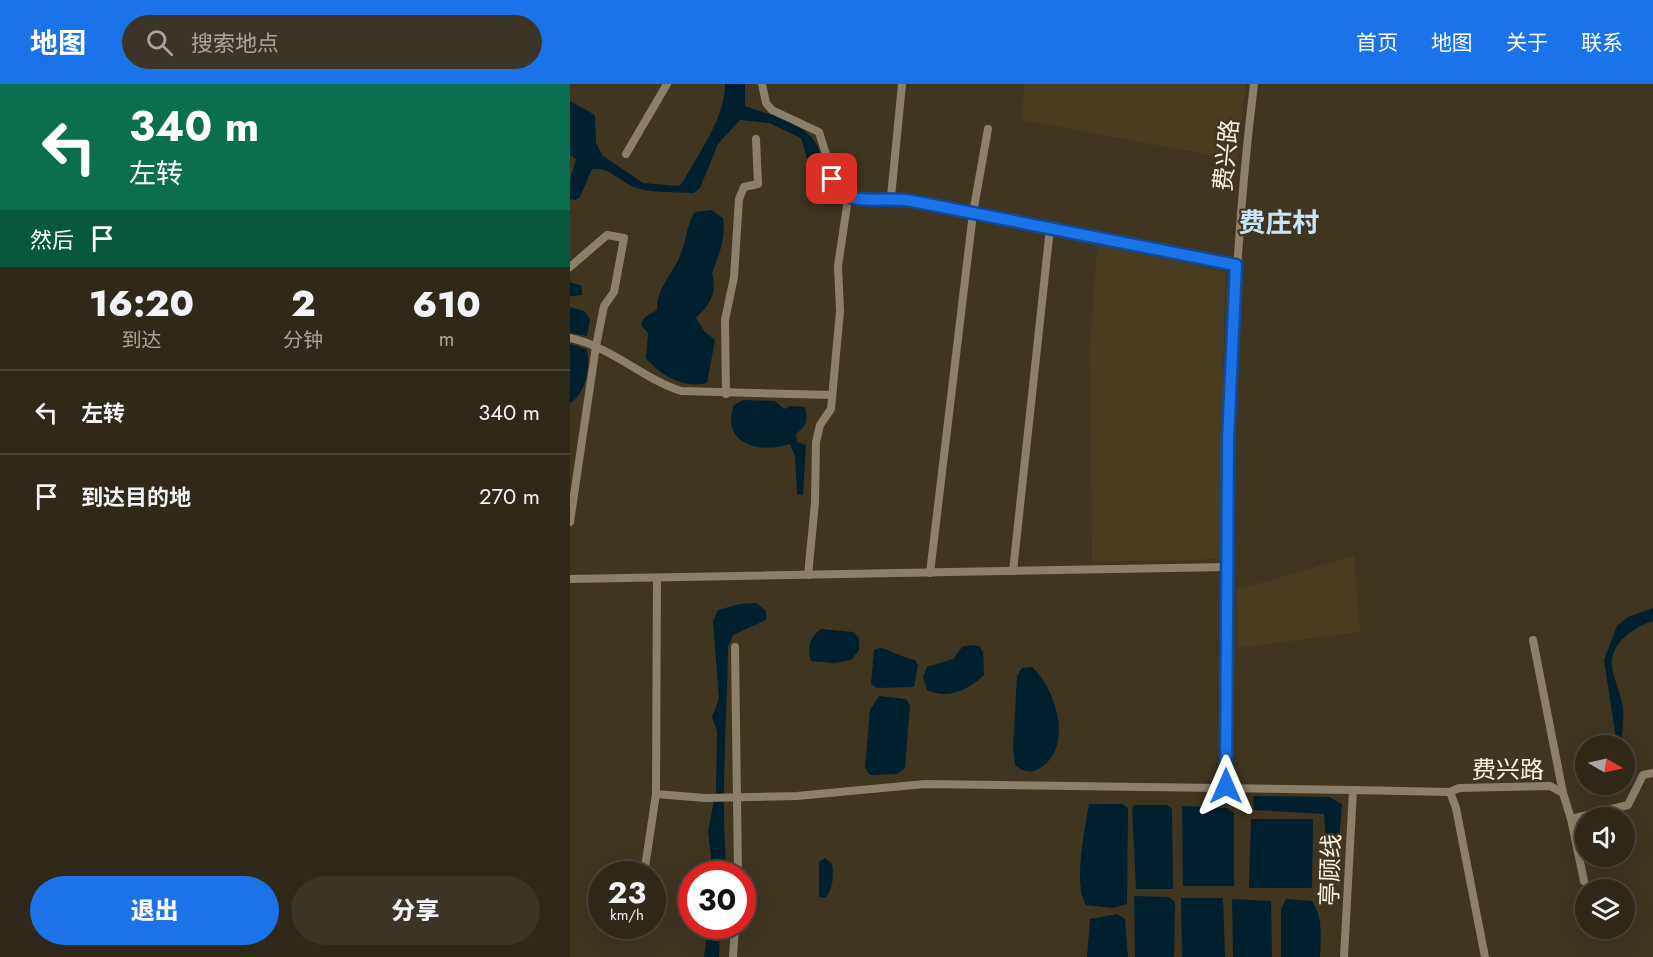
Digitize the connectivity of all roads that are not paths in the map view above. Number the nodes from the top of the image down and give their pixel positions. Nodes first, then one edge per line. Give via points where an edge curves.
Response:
1 (667, 84) edge
2 (762, 84) edge
3 (902, 84) edge
4 (1254, 84) edge
5 (988, 129) dead end
6 (756, 139) dead end
7 (626, 154) dead end
8 (891, 197) junction
9 (848, 199) junction
10 (973, 213) junction
11 (1050, 228) junction
12 (1236, 265) junction
13 (570, 267) edge
14 (570, 338) edge
15 (596, 346) junction
16 (726, 394) junction
17 (832, 395) junction
18 (570, 522) edge
19 (1227, 567) junction
20 (1013, 571) junction
21 (930, 573) junction
22 (807, 575) junction
23 (657, 578) junction
24 (570, 579) edge
25 (1533, 640) dead end
26 (735, 647) dead end
27 (1653, 773) edge
28 (1226, 786) junction
29 (1356, 789) junction
30 (1450, 792) junction
31 (1563, 793) junction
32 (656, 794) junction
33 (736, 797) junction
34 (1571, 819) junction
35 (646, 861) edge
36 (738, 861) edge
37 (1584, 879) edge
38 (734, 939) edge
39 (733, 957) edge
40 (1344, 957) edge
41 (1485, 957) edge

1 - 7 street
2 - 9 street via 766,104 772,110 819,132 838,193
3 - 8 street
4 - 12 street, 费兴路
5 - 10 street
6 - 16 street via 758,184 744,187 739,199 734,277 727,302
8 - 9 street
8 - 10 street
9 - 17 street via 838,266 840,311
10 - 11 street
10 - 21 street
11 - 12 street
11 - 20 street
12 - 19 street, 费兴路
13 - 15 street via 607,235 624,238 614,292 604,306
14 - 15 street
15 - 16 street via 665,386
15 - 18 street
16 - 17 street
17 - 22 street via 831,409 820,425 816,442 815,503
19 - 20 street
19 - 28 street, 费兴路
20 - 21 street
21 - 22 street
22 - 23 street
23 - 24 street
23 - 32 street
25 - 31 street
26 - 33 street
27 - 34 street via 1643,775 1628,805
28 - 29 street, 费兴路
28 - 33 street via 925,783 796,796
29 - 30 street, 费兴路
29 - 40 street, 亭顾线
30 - 31 street, 费兴路 via 1459,788 1550,786
30 - 41 street
31 - 34 street, 费兴路
32 - 33 street
32 - 35 street
33 - 36 street
34 - 37 street, 费兴路
38 - 39 street

